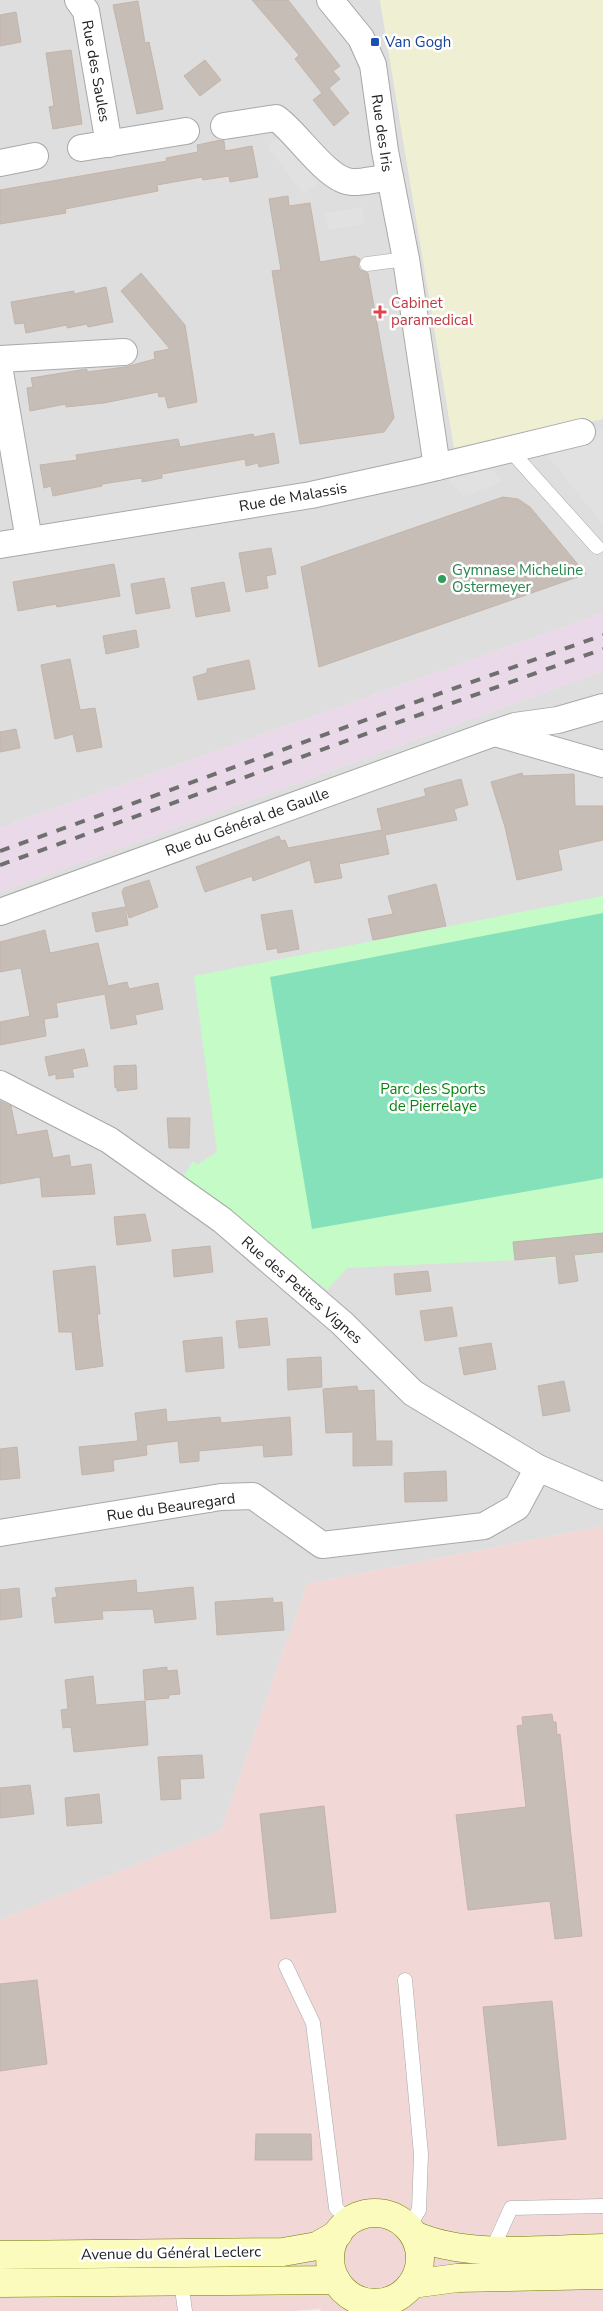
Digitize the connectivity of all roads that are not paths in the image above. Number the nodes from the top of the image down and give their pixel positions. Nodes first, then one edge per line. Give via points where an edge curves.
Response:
1 (78, 0) edge
2 (330, 0) edge
3 (224, 126) dead end
4 (186, 131) dead end
5 (109, 144) junction
6 (81, 148) dead end
7 (36, 156) dead end
8 (0, 163) edge
9 (390, 178) junction
10 (406, 259) junction
11 (367, 264) dead end
12 (124, 352) dead end
13 (0, 359) edge
14 (0, 372) edge
15 (582, 432) dead end
16 (510, 450) junction
17 (437, 467) junction
18 (29, 540) junction
19 (0, 545) edge
20 (598, 547) dead end
21 (603, 707) edge
22 (494, 733) junction
23 (603, 764) edge
24 (0, 912) edge
25 (0, 1084) edge
26 (538, 1468) junction
27 (603, 1496) edge
28 (0, 1533) edge
29 (286, 1966) dead end
30 (405, 1980) dead end
31 (603, 2206) edge
32 (344, 2228) junction
33 (411, 2232) junction
34 (603, 2248) edge
35 (492, 2250) junction
36 (0, 2255) edge
37 (603, 2275) edge
38 (181, 2280) junction
39 (336, 2280) junction
40 (0, 2283) edge
41 (412, 2284) junction
42 (184, 2311) edge

1 - 5 street, Rue des Saules via 86,11
2 - 9 street, Rue des Iris via 360,38 373,65
3 - 9 street, Rue des Iris via 276,118 325,168 351,183
4 - 5 street
5 - 6 street
7 - 8 street
9 - 10 street
10 - 11 lane
10 - 17 street
12 - 13 street
14 - 18 street
15 - 16 street, Rue de Malassis
16 - 17 street, Rue de Malassis
16 - 20 lane
17 - 18 street, Rue de Malassis via 293,498
18 - 19 street, Rue de Malassis
21 - 22 street, Rue du Général de Gaulle
22 - 23 street
22 - 24 street, Rue du Général de Gaulle
25 - 26 street, Rue des Petites Vignes via 117,1145 222,1220 342,1323 413,1393
26 - 27 street, Rue des Petites Vignes
26 - 28 street, Rue du Beauregard via 517,1507 484,1526 322,1545 254,1496 221,1497
29 - 32 lane via 313,2023 336,2208
30 - 33 lane via 421,2154 419,2210
31 - 35 lane via 510,2208
32 - 33 main road, Avenue du Général Leclerc via 366,2214 375,2214 393,2217
32 - 36 main road, Avenue du Général Leclerc via 317,2246 283,2252
32 - 39 main road via 331,2257
33 - 35 main road, Avenue du Général Leclerc via 434,2244
33 - 41 main road via 420,2255
34 - 35 main road, Avenue du Général Leclerc
37 - 41 main road via 467,2278
38 - 39 main road, Avenue du Général Leclerc
38 - 40 main road, Avenue du Général Leclerc
38 - 42 lane
39 - 41 main road via 349,2294 374,2303 391,2300

